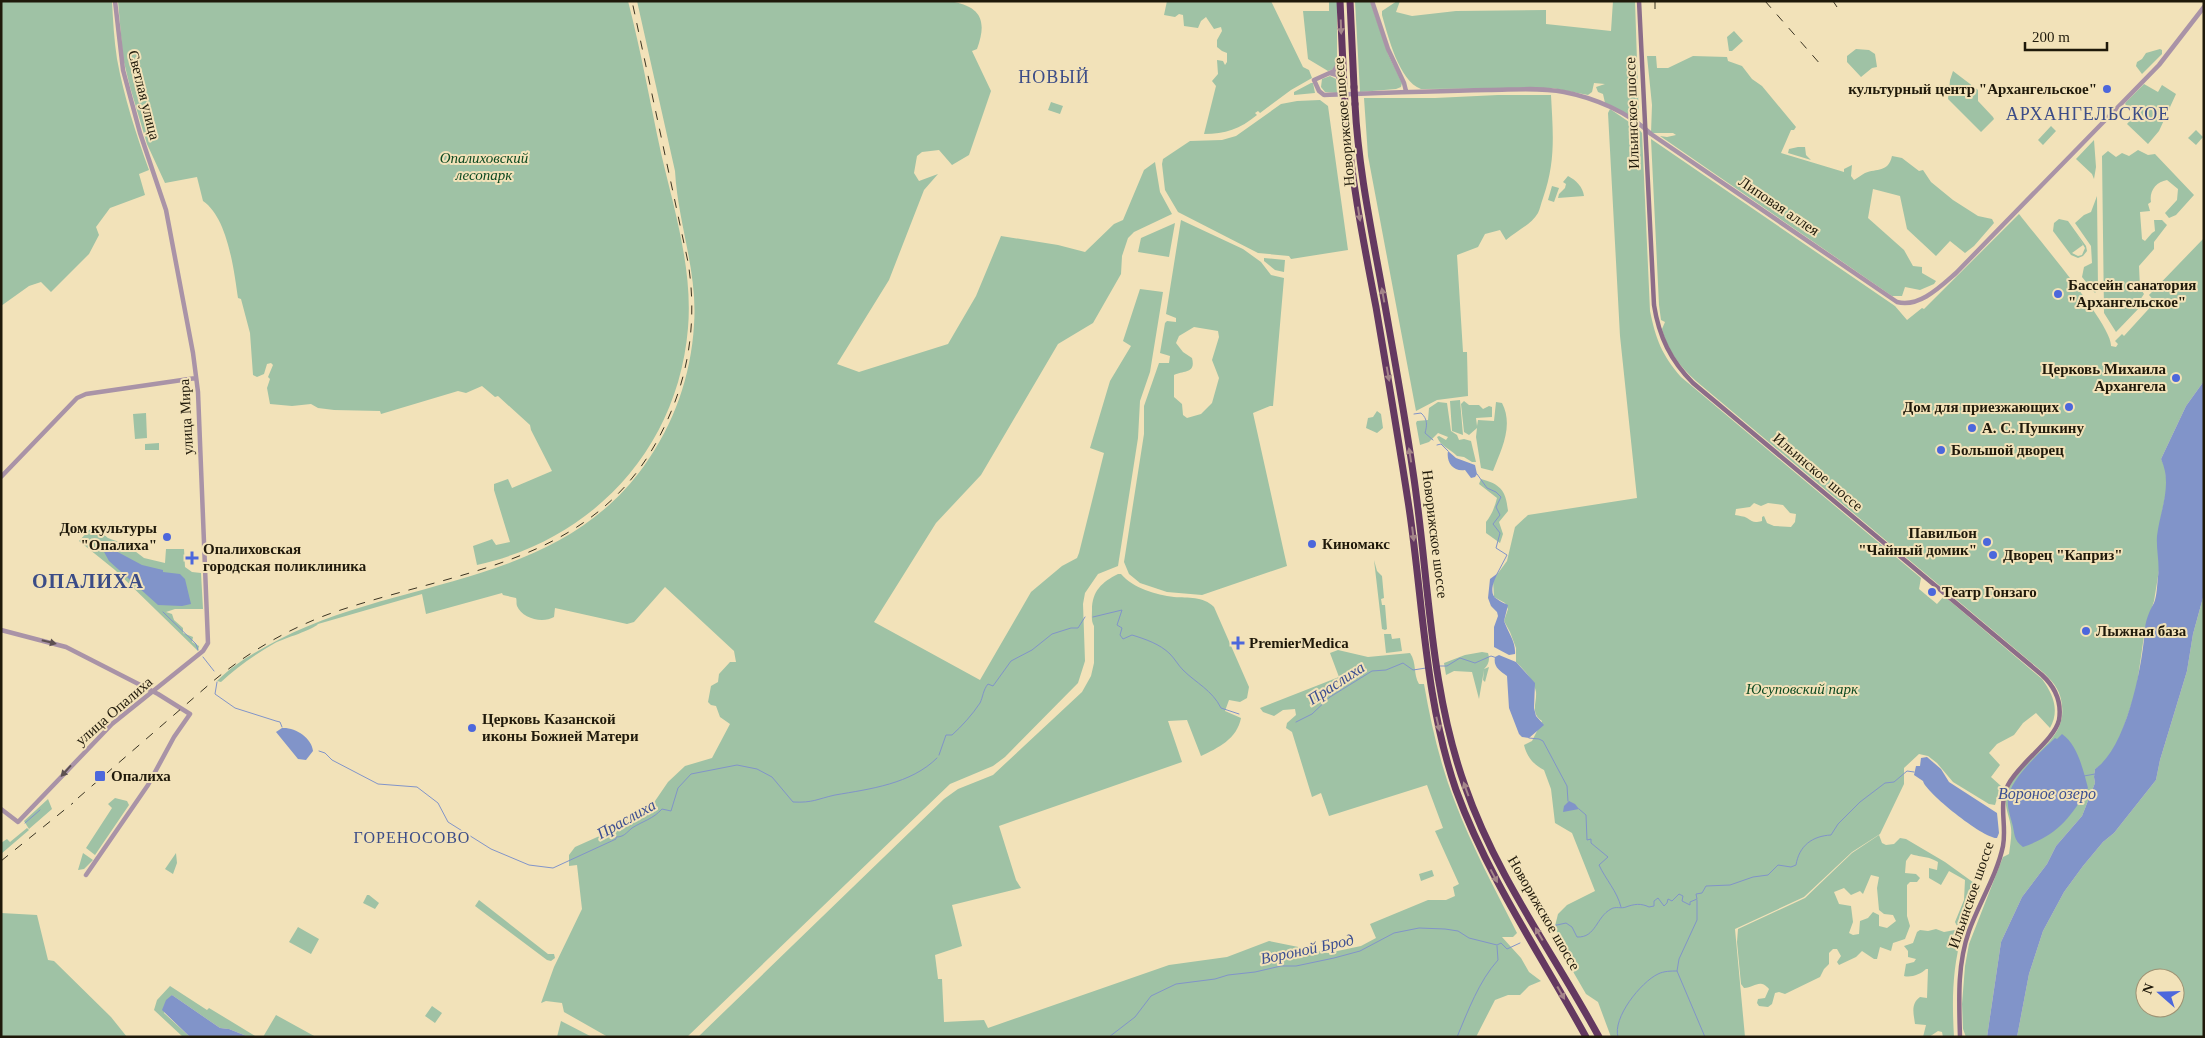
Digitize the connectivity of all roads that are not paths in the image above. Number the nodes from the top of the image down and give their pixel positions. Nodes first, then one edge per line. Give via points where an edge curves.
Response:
1 (115, 1) edge
2 (1340, 1) edge
3 (1352, 1) edge
4 (1372, 1) edge
5 (1639, 1) edge
6 (2204, 7) edge
7 (1342, 54) junction
8 (1329, 73) junction
9 (1344, 87) junction
10 (1406, 91) junction
11 (1645, 129) junction
12 (161, 192) joint
13 (196, 378) junction
14 (1, 477) edge
15 (1, 630) edge
16 (208, 643) joint
17 (154, 692) junction
18 (1, 809) edge
19 (86, 875) dead end
20 (1586, 1037) edge
21 (1599, 1037) edge
22 (1960, 1037) edge

1 - 12 street, Светлая улица via 123,70
2 -> 7 highway, Новорижское шоссе
21 -> 3 highway, Новорижское шоссе, bridge via 1519,900 1480,825 1448,734 1403,404 1362,183 1354,87
4 - 10 street
5 - 11 main road, Ильинское шоссе
6 - 11 street, Липовая аллея via 2159,65 1956,273 1924,298 1908,303 1899,303
7 - 8 street via 1337,68
7 - 9 highway, Новорижское шоссе
8 - 9 street via 1339,77
8 - 10 street, Липовая аллея via 1314,80 1324,95
9 -> 20 highway, Новорижское шоссе, bridge via 1348,150 1393,402 1411,516 1429,676 1446,757 1474,833 1502,890
10 - 11 street, Липовая аллея via 1559,91 1608,106
11 - 22 main road, Ильинское шоссе via 1654,305 1660,334 1676,365 1708,396 2042,675 2055,691 2059,706 2056,726 2007,786 2002,805 2004,834 2001,853 1967,939 1961,972
12 - 13 street, улица Мира
13 - 14 street via 77,398
13 - 16 street, улица Мира
15 -> 17 street via 66,647
16 - 17 street, улица Опалиха via 203,651
17 -> 18 street, улица Опалиха via 97,738 18,822
17 - 19 street via 190,714 148,785

